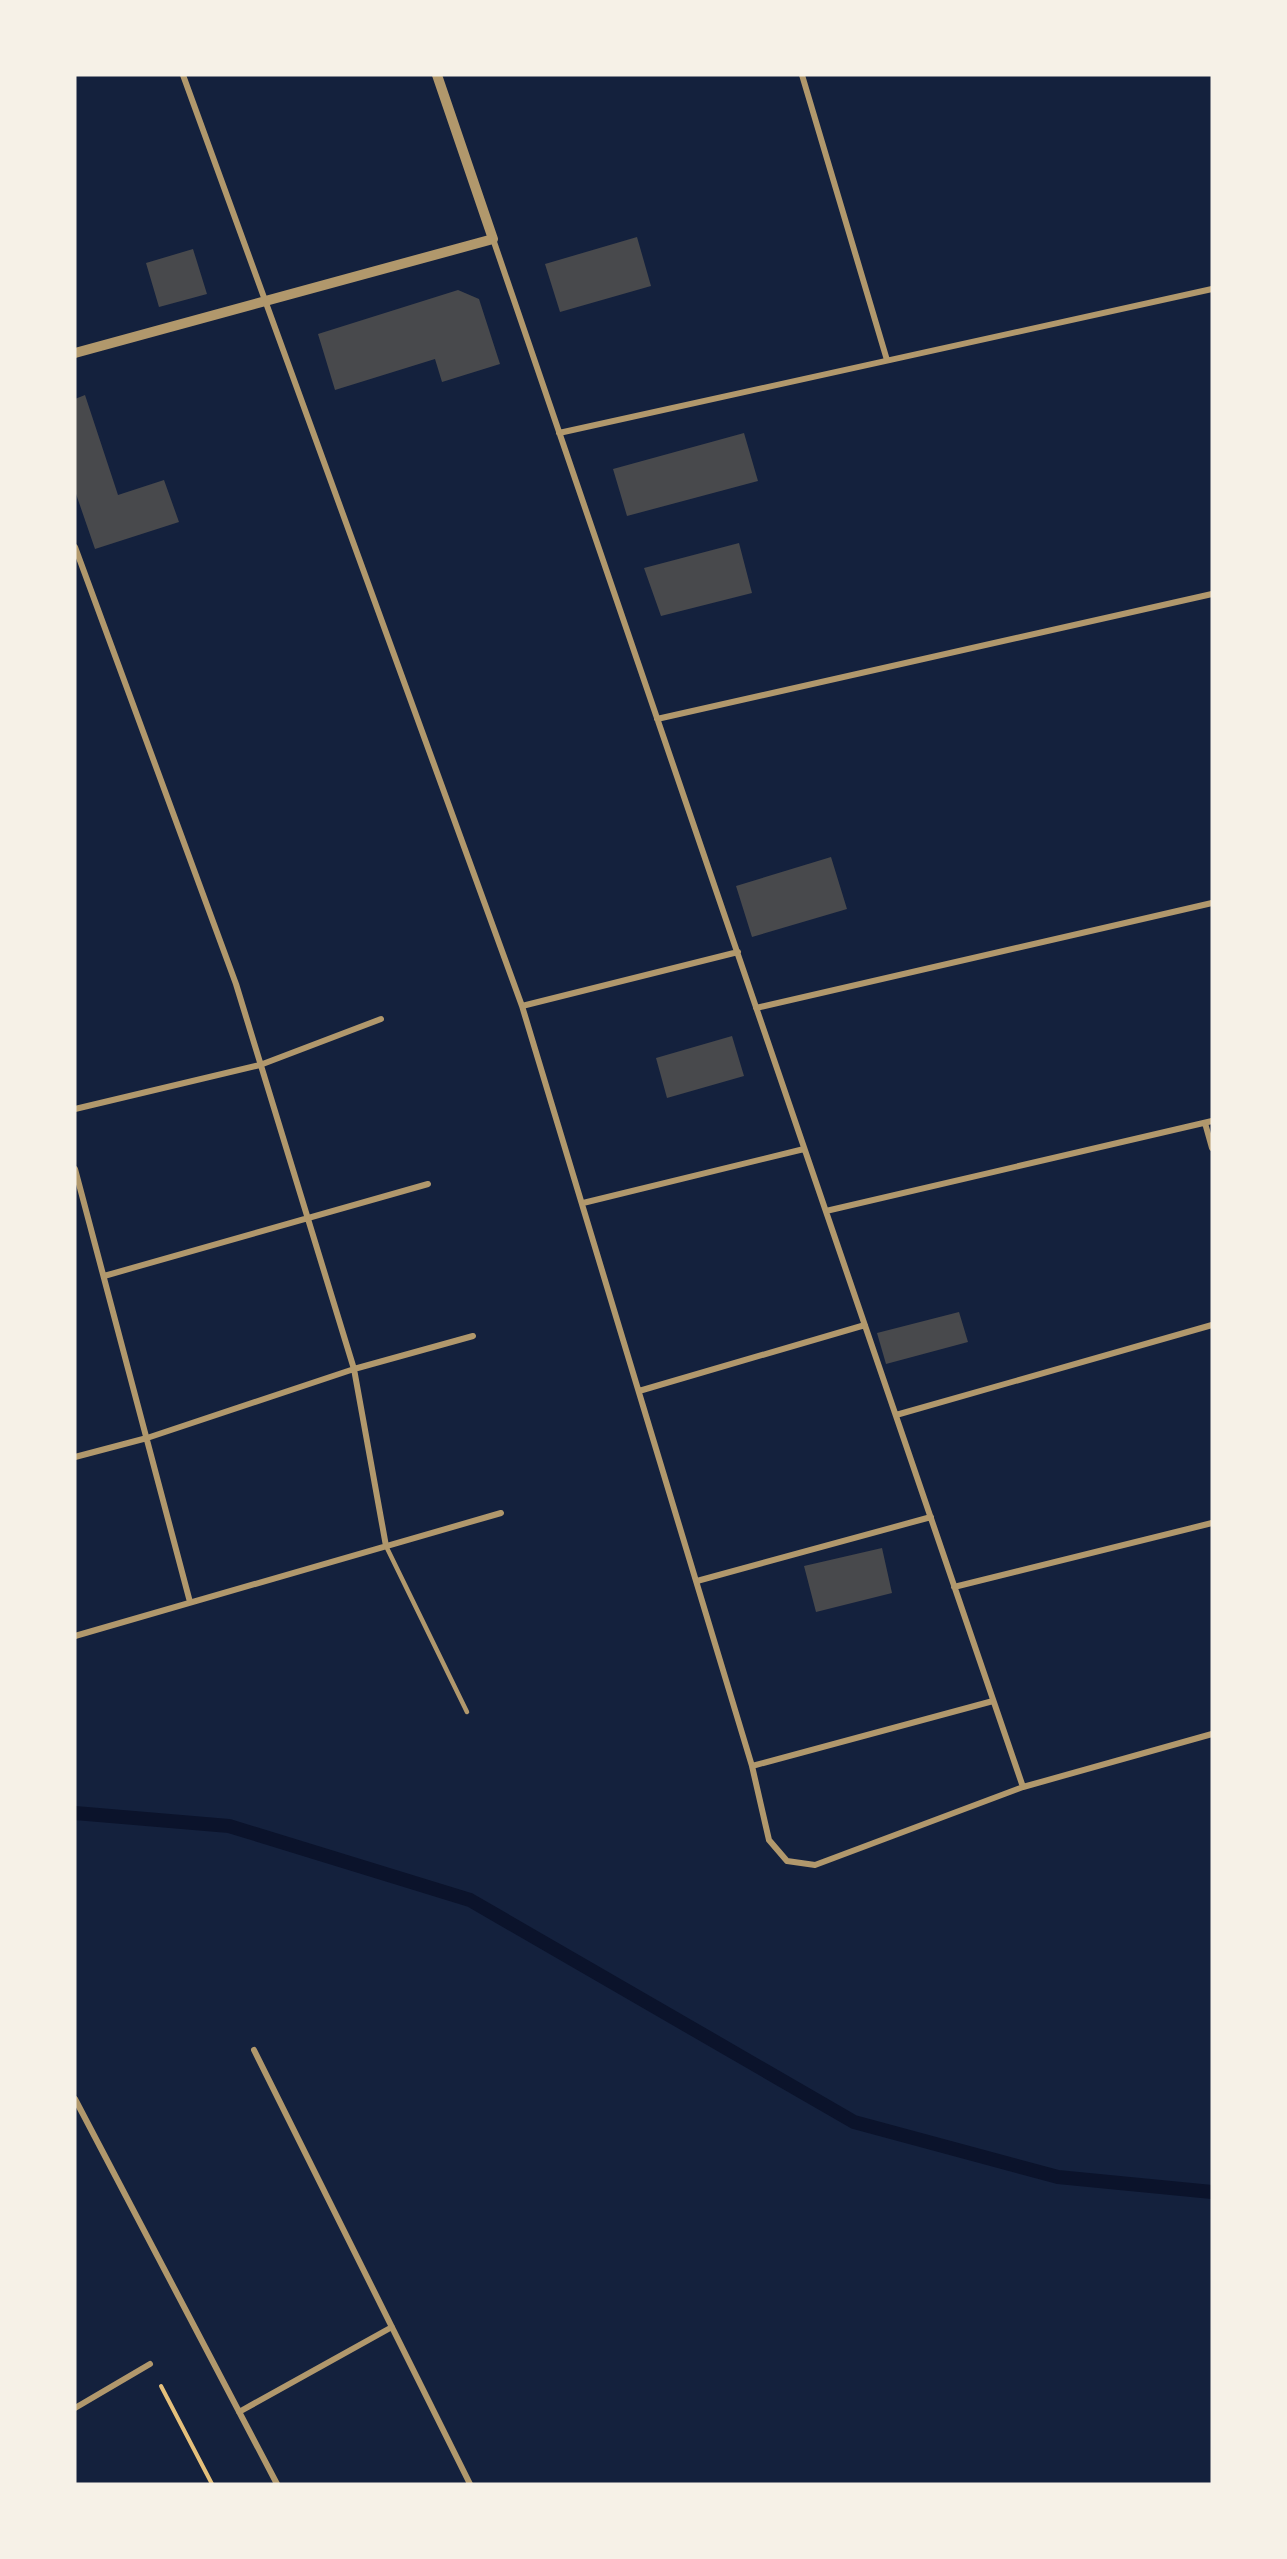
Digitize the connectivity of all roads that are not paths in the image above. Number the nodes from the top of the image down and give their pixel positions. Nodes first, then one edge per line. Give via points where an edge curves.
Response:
1 (183, 75) edge
2 (437, 75) edge
3 (802, 75) edge
4 (493, 239) junction
5 (1212, 289) edge
6 (266, 300) junction
7 (75, 353) edge
8 (887, 360) junction
9 (559, 433) junction
10 (75, 547) edge
11 (1212, 594) edge
12 (657, 719) junction
13 (1212, 903) edge
14 (738, 952) junction
15 (522, 1006) junction
16 (756, 1008) junction
17 (381, 1019) dead end
18 (260, 1065) junction
19 (75, 1108) edge
20 (1209, 1122) edge
21 (1212, 1148) edge
22 (804, 1149) junction
23 (75, 1169) edge
24 (428, 1184) dead end
25 (583, 1203) junction
26 (826, 1211) junction
27 (307, 1218) junction
28 (104, 1276) junction
29 (865, 1325) junction
30 (1212, 1325) edge
31 (473, 1336) dead end
32 (354, 1369) junction
33 (639, 1391) junction
34 (896, 1415) junction
35 (147, 1438) junction
36 (75, 1457) edge
37 (501, 1513) dead end
38 (931, 1517) junction
39 (1212, 1524) edge
40 (386, 1546) junction
41 (697, 1581) junction
42 (954, 1587) junction
43 (190, 1602) junction
44 (75, 1636) edge
45 (993, 1701) junction
46 (467, 1712) dead end
47 (1212, 1734) edge
48 (752, 1766) junction
49 (1023, 1787) junction
50 (254, 2050) dead end
51 (75, 2098) edge
52 (392, 2327) junction
53 (150, 2364) road end
54 (75, 2408) edge
55 (239, 2412) junction
56 (277, 2484) edge
57 (470, 2484) edge

1 - 6 street
2 - 4 street
3 - 8 street
4 - 6 street
4 - 9 street
5 - 8 street
6 - 7 street
6 - 15 street
8 - 9 street
9 - 12 street
10 - 18 street via 236,984
11 - 12 street
12 - 14 street
13 - 16 street
14 - 15 street
14 - 16 street
15 - 25 street
16 - 22 street
17 - 18 street
18 - 19 street
18 - 27 street
20 - 21 street
20 - 26 street
22 - 25 street
22 - 26 street
23 - 28 street
24 - 27 street
25 - 33 street
26 - 29 street
27 - 28 street
27 - 32 street
28 - 35 street
29 - 33 street
29 - 34 street
30 - 34 street
31 - 32 street
32 - 35 street
32 - 40 street
33 - 41 street
34 - 38 street
35 - 36 street
35 - 43 street
37 - 40 street
38 - 41 street
38 - 42 street
39 - 42 street
40 - 43 street
40 - 46 lane
41 - 48 street
42 - 45 street
43 - 44 street
45 - 48 street
45 - 49 street
47 - 49 street
48 - 49 street via 770,1840 787,1861 815,1865
50 - 52 street
51 - 55 street
52 - 55 street
52 - 57 street
53 - 54 street
55 - 56 street

